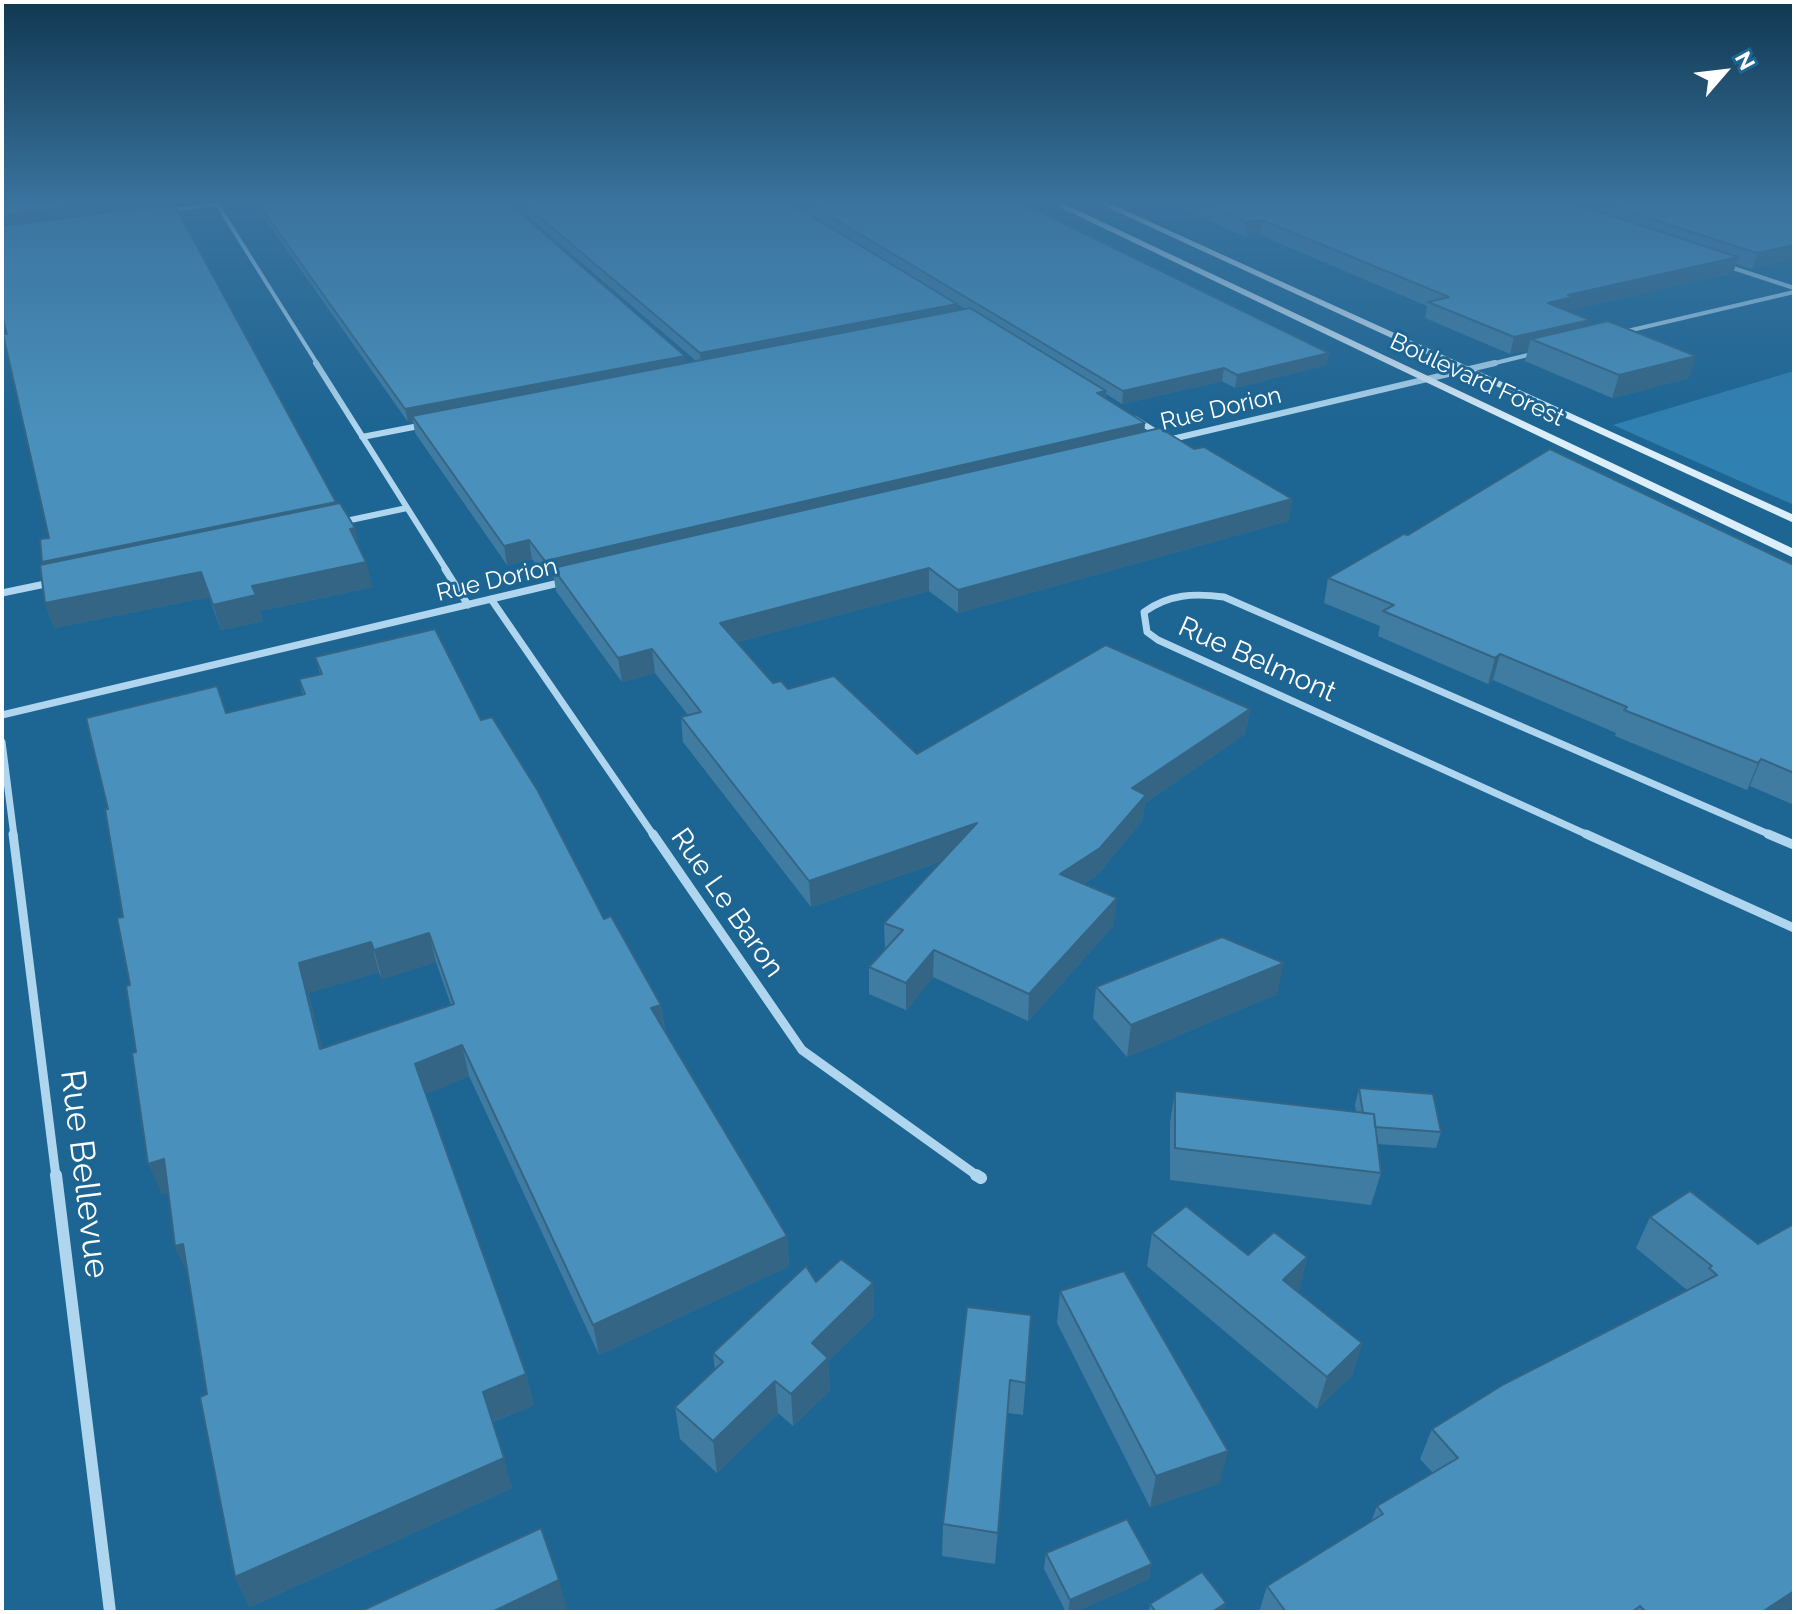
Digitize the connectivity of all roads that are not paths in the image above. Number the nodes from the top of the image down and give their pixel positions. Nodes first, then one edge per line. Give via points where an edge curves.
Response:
1 (265, 278) edge
2 (1214, 278) edge
3 (1267, 278) edge
4 (1762, 278) edge
5 (1794, 290) edge
6 (1615, 334) edge
7 (1540, 352) edge
8 (1466, 369) junction
9 (1427, 379) junction
10 (1129, 415) edge
11 (439, 422) edge
12 (362, 437) junction
13 (1169, 440) junction
14 (1153, 443) edge
15 (407, 508) junction
16 (1794, 519) edge
17 (329, 524) edge
18 (1794, 554) edge
19 (64, 580) edge
20 (568, 581) edge
21 (2, 593) edge
22 (491, 599) junction
23 (468, 605) junction
24 (2, 715) edge
25 (2, 742) edge
26 (1794, 845) edge
27 (1794, 928) edge
28 (981, 1178) dead end
29 (110, 1612) edge

1 - 12 street
2 - 9 street, Boulevard Forest
3 - 8 street, Boulevard Forest
4 - 5 street
5 - 6 street
7 - 8 street, Rue Dorion
8 - 9 street, Rue Dorion
8 - 16 street, Boulevard Forest
9 - 13 street, Rue Dorion
9 - 18 street, Boulevard Forest
10 - 13 street
11 - 12 street
12 - 15 street
13 - 14 street, Rue Dorion
15 - 17 street
15 - 23 street
19 - 21 street
20 - 22 street, Rue Dorion
22 - 23 street, Rue Dorion
22 - 28 street, Rue Le Baron via 802,1050
23 - 24 street, Rue Dorion
25 - 29 street, Rue Bellevue
26 - 27 street, Rue Belmont via 1224,597 1172,596 1144,612 1147,632 1158,640

